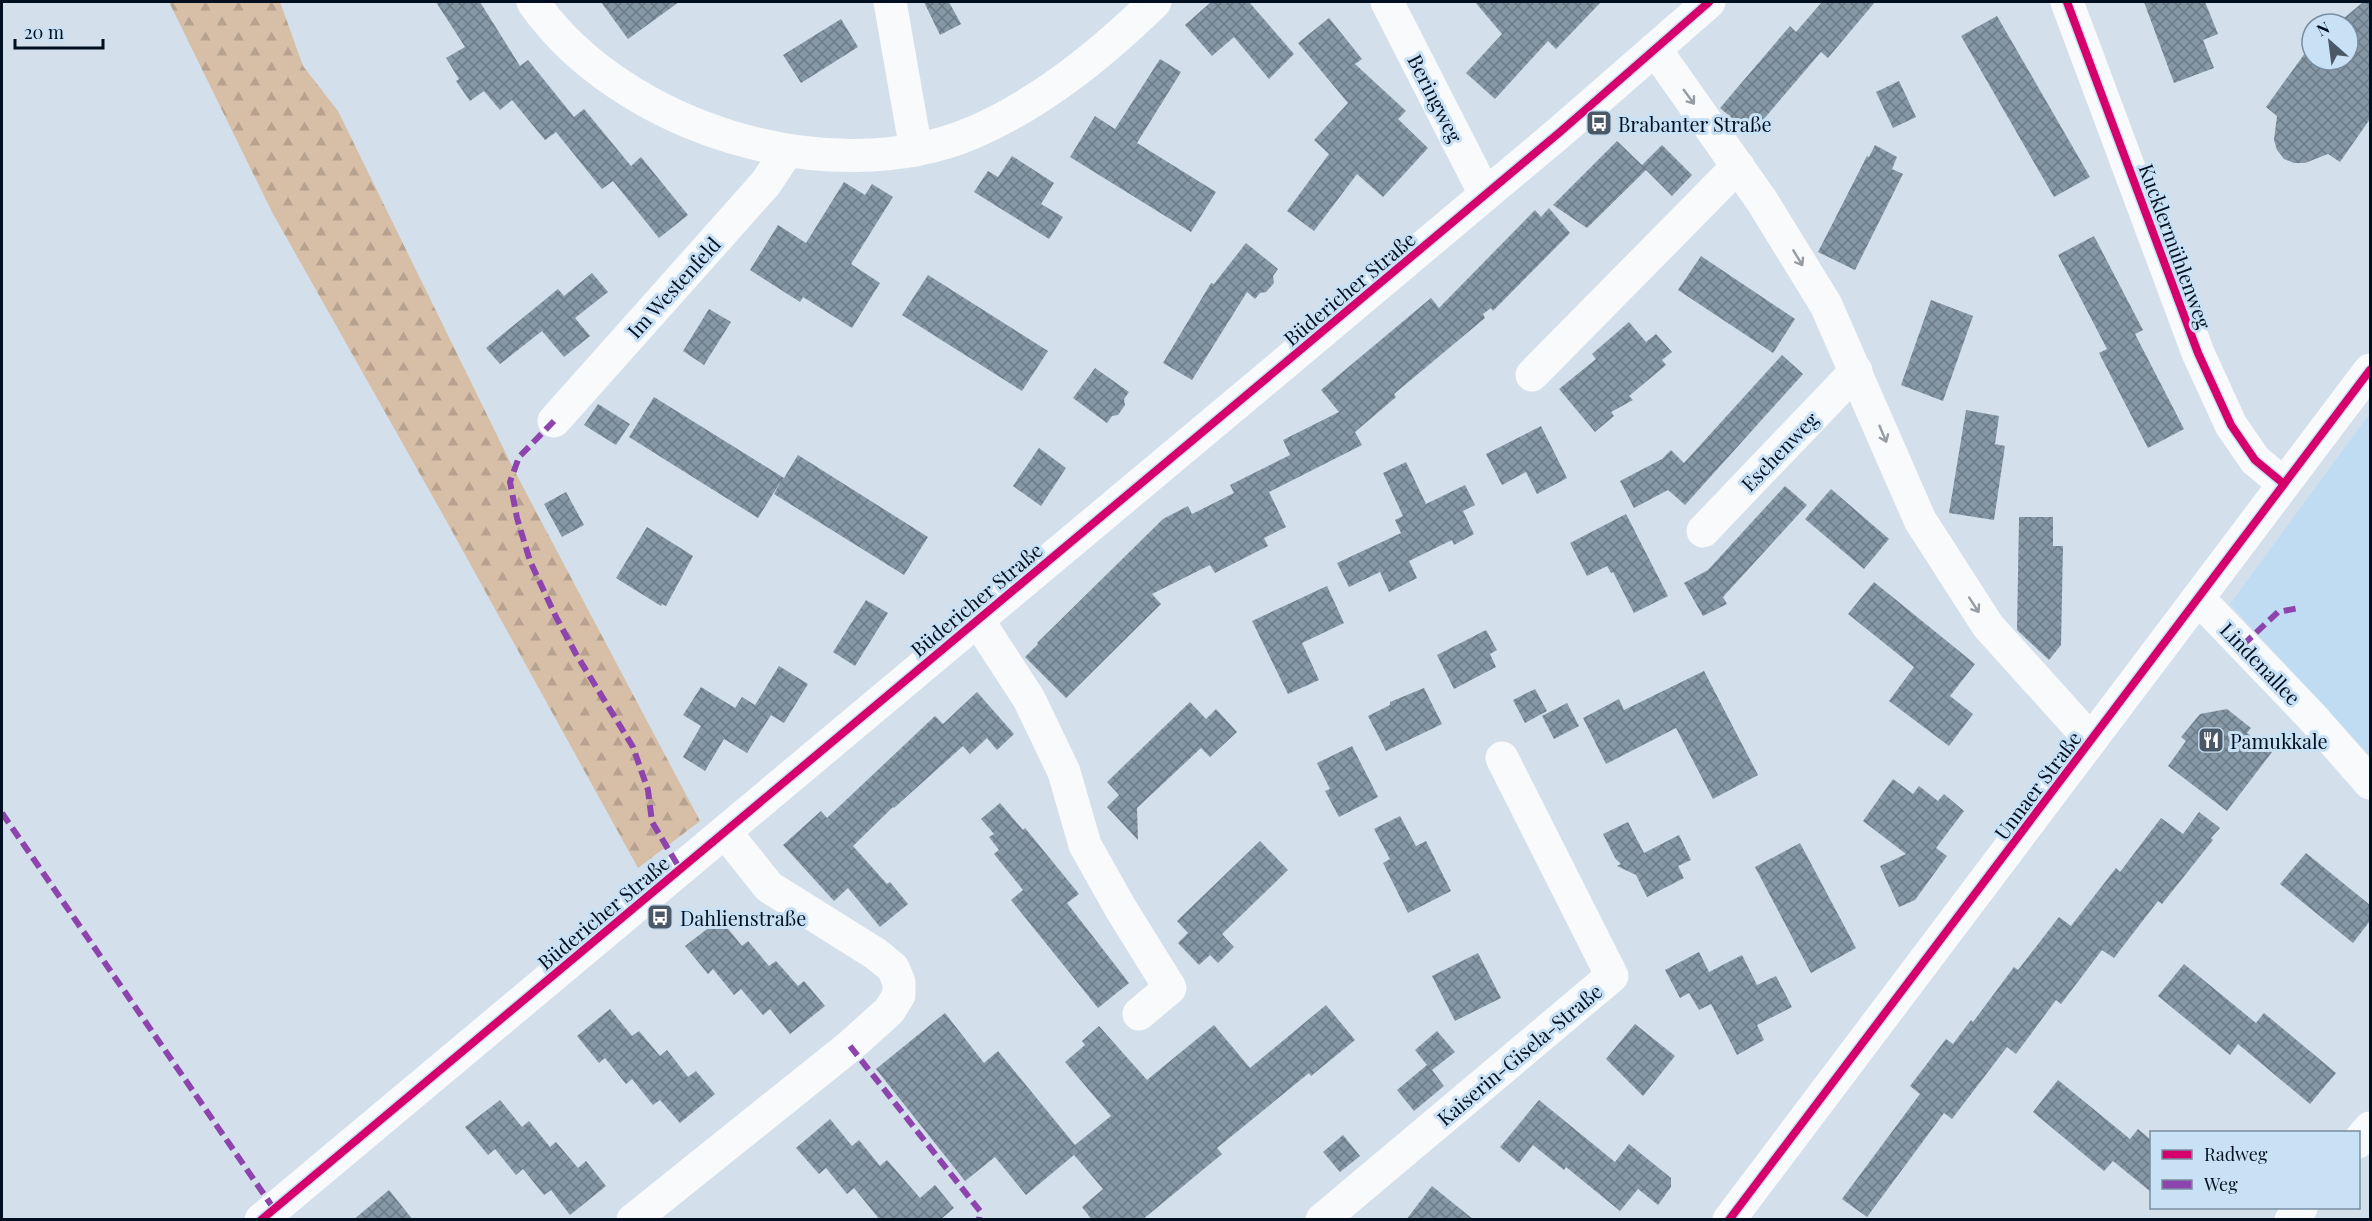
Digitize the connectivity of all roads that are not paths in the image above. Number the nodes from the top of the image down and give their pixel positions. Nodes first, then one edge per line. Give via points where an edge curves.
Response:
1 (533, 2) edge
2 (890, 2) edge
3 (1155, 2) edge
4 (1387, 2) edge
5 (1709, 2) edge
6 (2067, 2) edge
7 (1655, 49) junction
8 (916, 150) junction
9 (787, 151) junction
10 (1738, 166) junction
11 (1485, 195) junction
12 (2370, 370) edge
13 (1856, 371) junction
14 (1532, 375) dead end
15 (554, 420) dead end
16 (2284, 484) junction
17 (1703, 531) dead end
18 (2198, 598) junction
19 (977, 619) junction
20 (2091, 741) junction
21 (1502, 758) dead end
22 (2370, 783) edge
23 (725, 832) junction
24 (1139, 1014) dead end
25 (2370, 1128) edge
26 (2360, 1140) edge
27 (272, 1216) edge
28 (633, 1220) edge
29 (1322, 1220) edge
30 (1729, 1220) edge

1 - 9 street via 578,53 627,90 669,114
2 - 8 street
3 - 8 street via 1084,67 1025,106 971,133
4 - 11 street, Beringweg
5 - 7 street, Büdericher Straße
6 - 16 street, Kucklermühlenweg via 2198,353 2231,425 2255,460
7 -> 10 street
7 - 11 street, Büdericher Straße
8 - 9 street via 882,155
9 - 15 street, Im Westenfeld via 766,183
10 -> 13 street via 1826,305
10 - 14 street
11 - 19 street, Büdericher Straße
12 - 16 street, Unnaer Straße
13 - 17 street, Eschenweg
13 -> 20 street via 1920,520 1988,626
16 - 18 street, Unnaer Straße
18 - 20 street, Unnaer Straße
18 - 22 street, Lindenallee
19 - 23 street, Büdericher Straße
19 - 24 street via 1029,699 1064,772 1085,845 1170,988
20 - 30 street, Unnaer Straße
21 - 29 street, Kaiserin-Gisela-Straße via 1612,976
23 - 27 street, Büdericher Straße
23 - 28 street via 769,887 876,954 893,969 899,994 890,1011 850,1046
25 - 26 street

